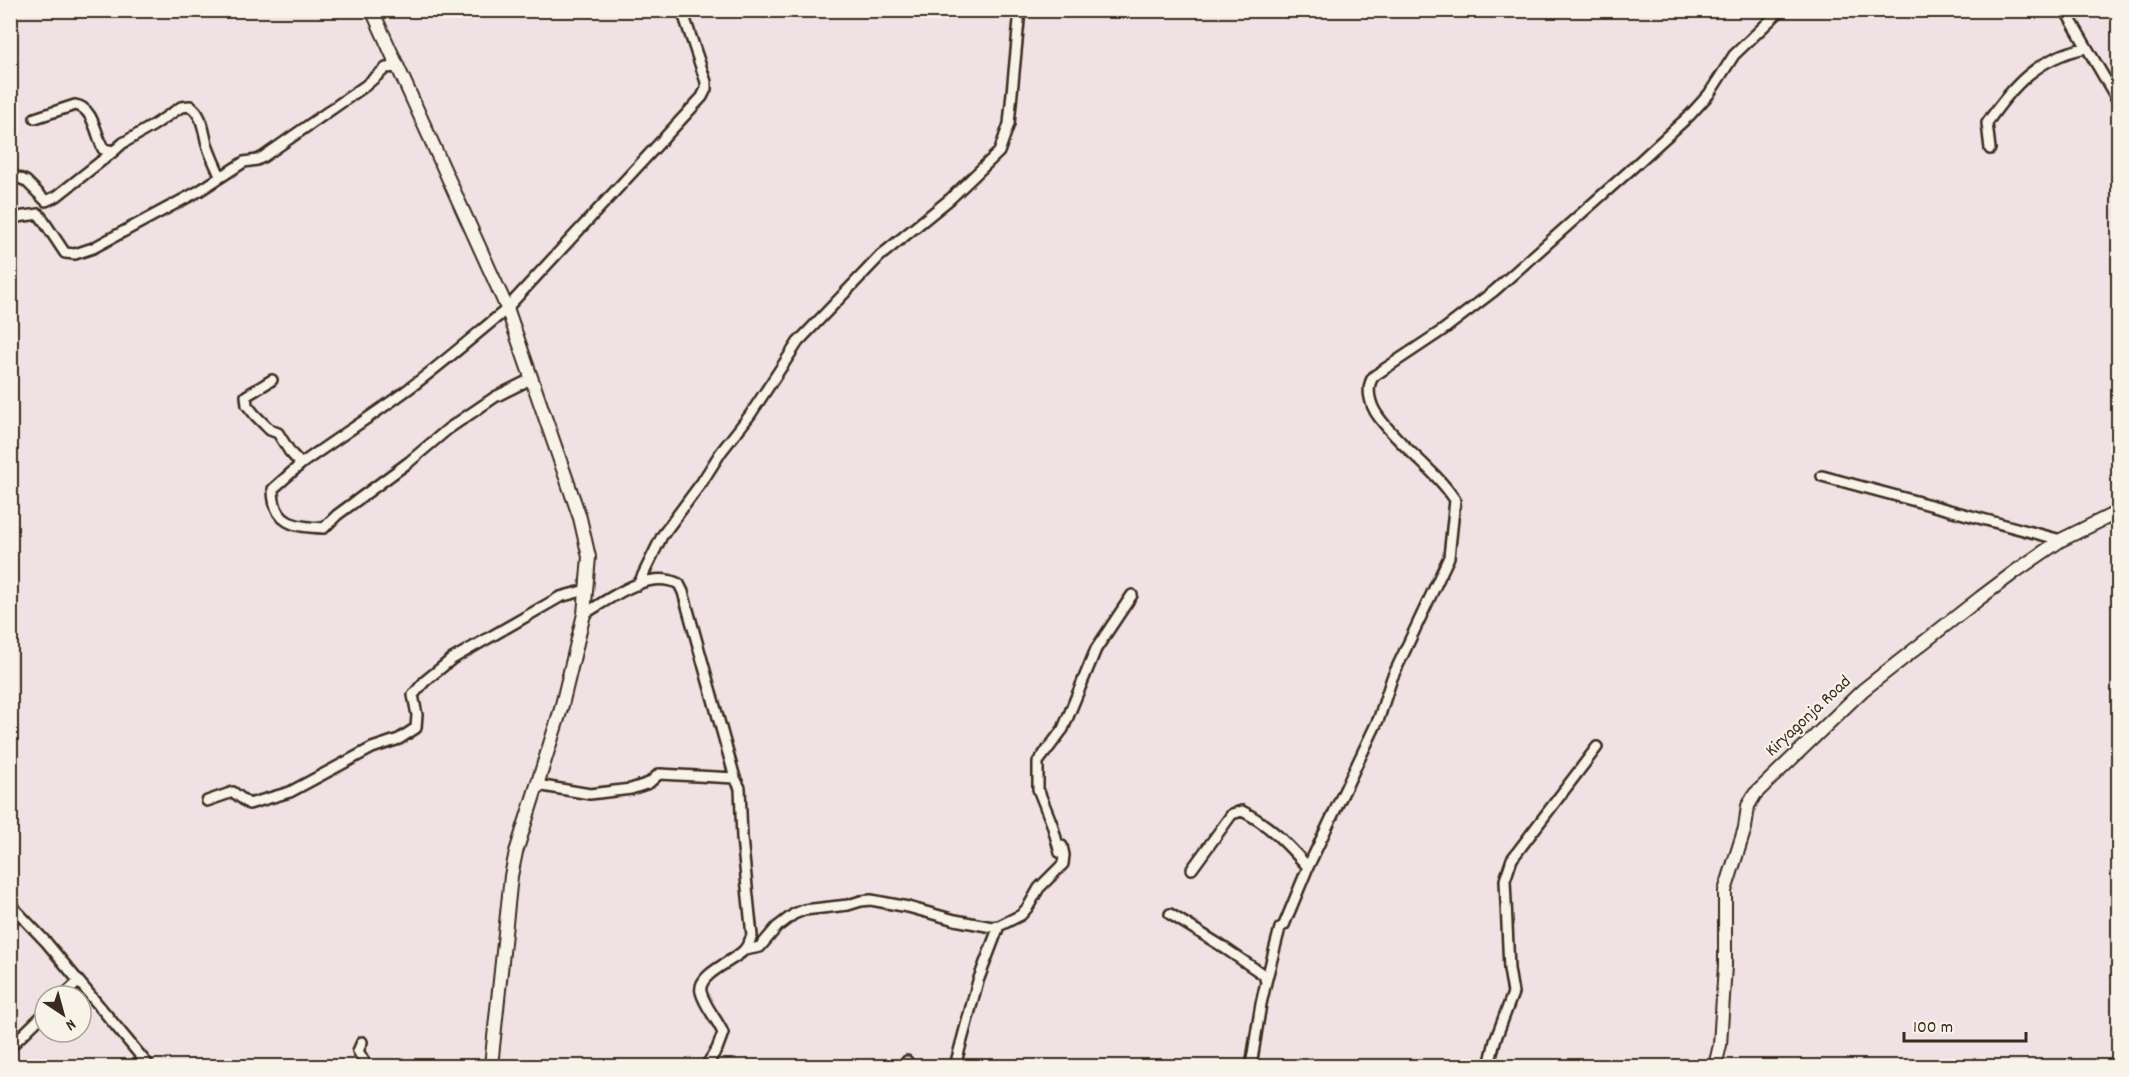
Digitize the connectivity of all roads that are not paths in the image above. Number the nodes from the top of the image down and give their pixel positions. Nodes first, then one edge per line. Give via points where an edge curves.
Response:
1 (372, 10) edge
2 (682, 10) edge
3 (1020, 10) edge
4 (1781, 10) edge
5 (2065, 10) edge
6 (2085, 48) junction
7 (398, 68) junction
8 (2118, 101) edge
9 (36, 118) dead end
10 (1990, 149) dead end
11 (114, 151) junction
12 (10, 174) edge
13 (220, 176) junction
14 (10, 218) edge
15 (507, 309) junction
16 (531, 379) junction
17 (272, 380) dead end
18 (300, 464) junction
19 (1822, 476) dead end
20 (2118, 512) edge
21 (2061, 540) junction
22 (638, 585) junction
23 (586, 590) junction
24 (1132, 595) dead end
25 (584, 614) junction
26 (1597, 747) dead end
27 (735, 778) junction
28 (537, 785) junction
29 (207, 801) dead end
30 (1062, 846) dead end
31 (1063, 864) junction
32 (1308, 867) junction
33 (1192, 869) dead end
34 (10, 904) edge
35 (1170, 914) dead end
36 (999, 926) junction
37 (745, 950) junction
38 (78, 982) joint
39 (1266, 982) junction
40 (33, 1025) edge
41 (362, 1042) dead end
42 (10, 1047) edge
43 (149, 1066) edge
44 (367, 1066) edge
45 (491, 1066) edge
46 (706, 1066) edge
47 (955, 1066) edge
48 (1251, 1066) edge
49 (1489, 1066) edge
50 (1715, 1066) edge

1 - 7 street
2 - 15 street via 706,82 702,97
3 - 22 street via 1009,124 999,152 950,199 880,256 798,342 662,536
4 - 32 street via 1734,55 1709,94 1652,151 1494,291 1370,382 1369,395 1377,416 1455,500 1449,557
5 - 6 street
6 - 8 street
6 - 10 street via 2064,52 2044,63 2005,97 1987,123
7 - 13 street via 386,68 263,157 244,162
7 - 15 street
9 - 11 street via 81,105 88,111 103,149
11 - 12 street via 45,201 26,181
11 - 13 street via 181,107 190,106 201,119
13 - 14 street via 199,191 75,254 65,253 39,214
15 - 16 street
15 - 18 street via 406,391
16 - 18 street via 495,397 448,429 324,528 304,528 285,521 275,511 273,489
16 - 23 street via 580,518 589,557
17 - 18 street via 246,396 248,405 270,430 278,433
19 - 21 street
20 - 21 street, Kiryagonja Road
21 - 50 street, Kiryagonja Road via 1863,690 1755,794 1748,806 1725,891 1724,976
22 - 25 street
22 - 27 street via 663,579 679,584
23 - 25 street
23 - 29 street via 560,597 452,659 413,695 416,728 399,739 372,748 290,792 249,804 233,792
24 - 31 street via 1096,649 1063,729 1038,762 1038,789
25 - 28 street
26 - 49 street via 1512,859 1506,880 1513,993 1494,1041
27 - 28 street via 659,774 649,783 632,789 590,794
27 - 37 street via 741,788 752,936
28 - 45 street via 511,876
30 - 31 street
31 - 36 street via 1039,888 1021,915
32 - 33 street via 1284,840 1242,811 1232,814
32 - 39 street via 1277,937
34 - 38 street
35 - 39 street via 1264,975
36 - 37 street via 871,900 804,910 777,927 760,947
36 - 47 street via 978,981
37 - 46 street via 701,984 703,999 723,1033
38 - 43 street
39 - 48 street
40 - 42 street
41 - 44 street via 358,1051

